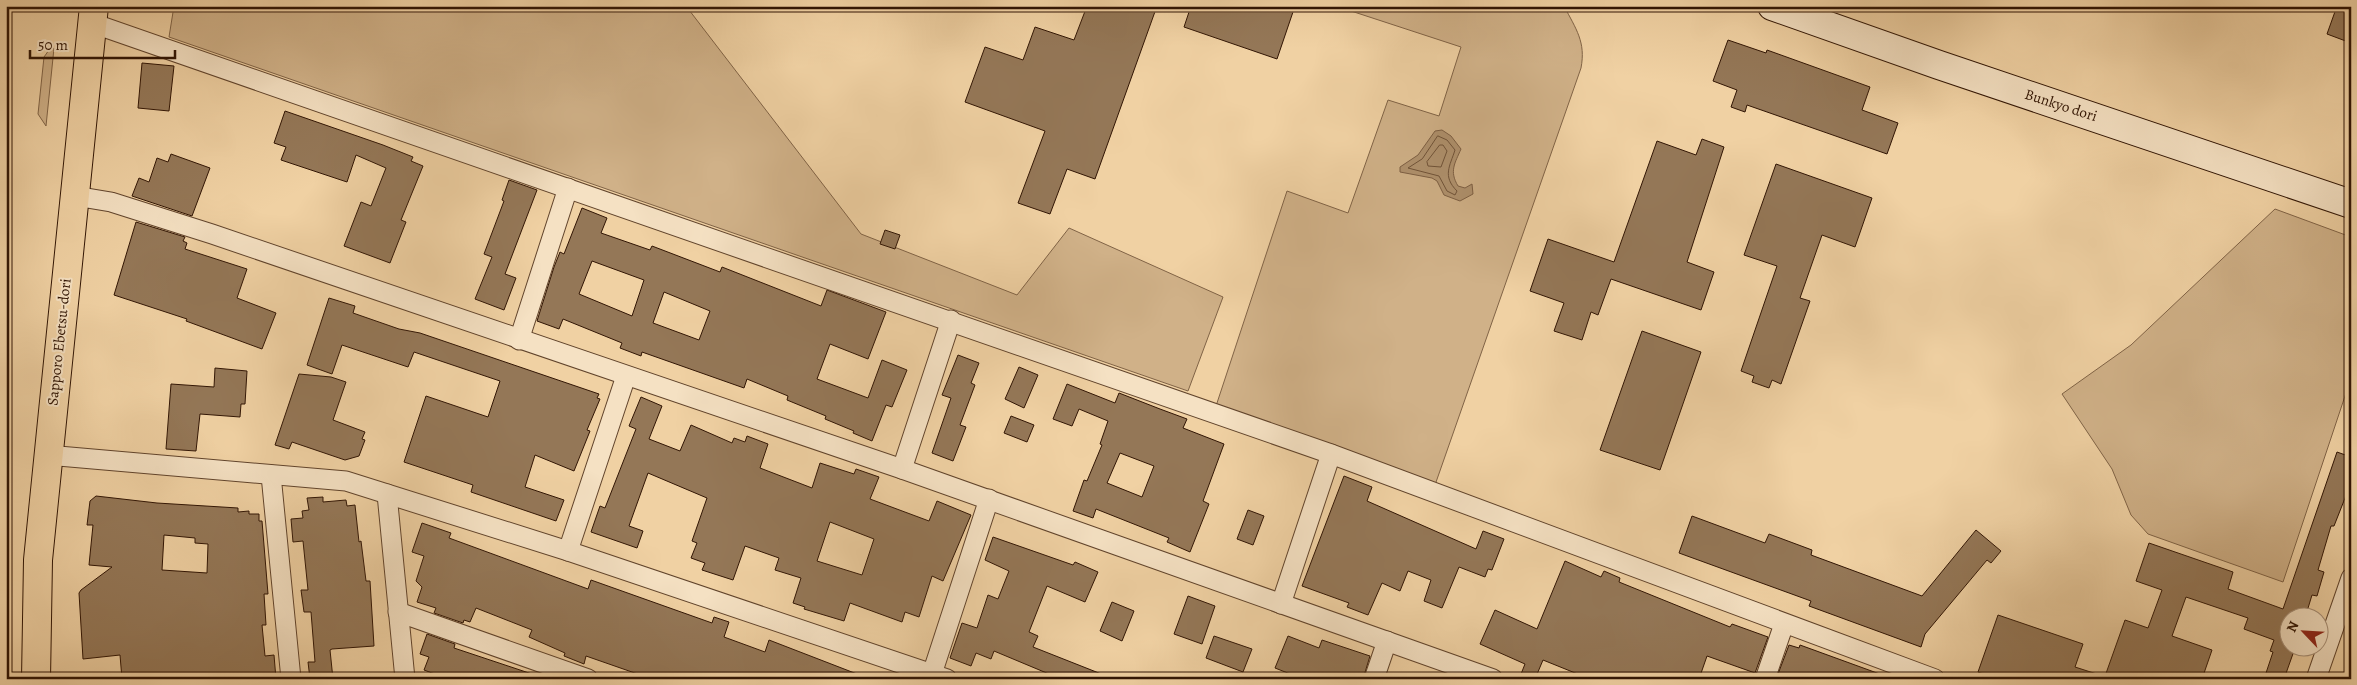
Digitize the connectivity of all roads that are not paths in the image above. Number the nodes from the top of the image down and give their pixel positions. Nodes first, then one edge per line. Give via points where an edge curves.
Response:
1 (1772, 6) edge
2 (93, 14) edge
3 (568, 188) junction
4 (75, 196) junction
5 (2351, 204) edge
6 (951, 320) junction
7 (519, 340) junction
8 (626, 376) junction
9 (1332, 454) junction
10 (47, 455) junction
11 (902, 468) junction
12 (271, 475) junction
13 (387, 494) junction
14 (989, 499) junction
15 (568, 551) junction
16 (2351, 578) edge
17 (1281, 604) junction
18 (398, 612) junction
19 (1784, 624) junction
20 (1388, 641) junction
21 (939, 676) edge
22 (36, 679) edge
23 (291, 679) edge
24 (405, 679) edge
25 (588, 679) edge
26 (1374, 679) edge
27 (1493, 679) edge
28 (1765, 679) edge
29 (1935, 679) edge
30 (2316, 679) edge

1 - 5 street, Bunkyo dori
2 - 3 street
2 - 4 highway, Sapporo Ebetsu-dori
3 - 6 street
3 - 7 street
4 - 7 street via 111,202 203,231
4 - 10 highway, Sapporo Ebetsu-dori
6 - 9 street
6 - 11 street
7 - 8 street
8 - 11 street
8 - 15 street
9 - 17 street
9 - 19 street
10 - 12 street
10 - 22 highway, Sapporo Ebetsu-dori via 38,560
11 - 14 street
12 - 13 street via 346,481
12 - 23 street
13 - 15 street
13 - 18 street
14 - 17 street
14 - 21 street
15 - 21 street
16 - 30 street
17 - 20 street
18 - 24 street
18 - 25 street
19 - 28 street
19 - 29 street
20 - 26 street
20 - 27 street

